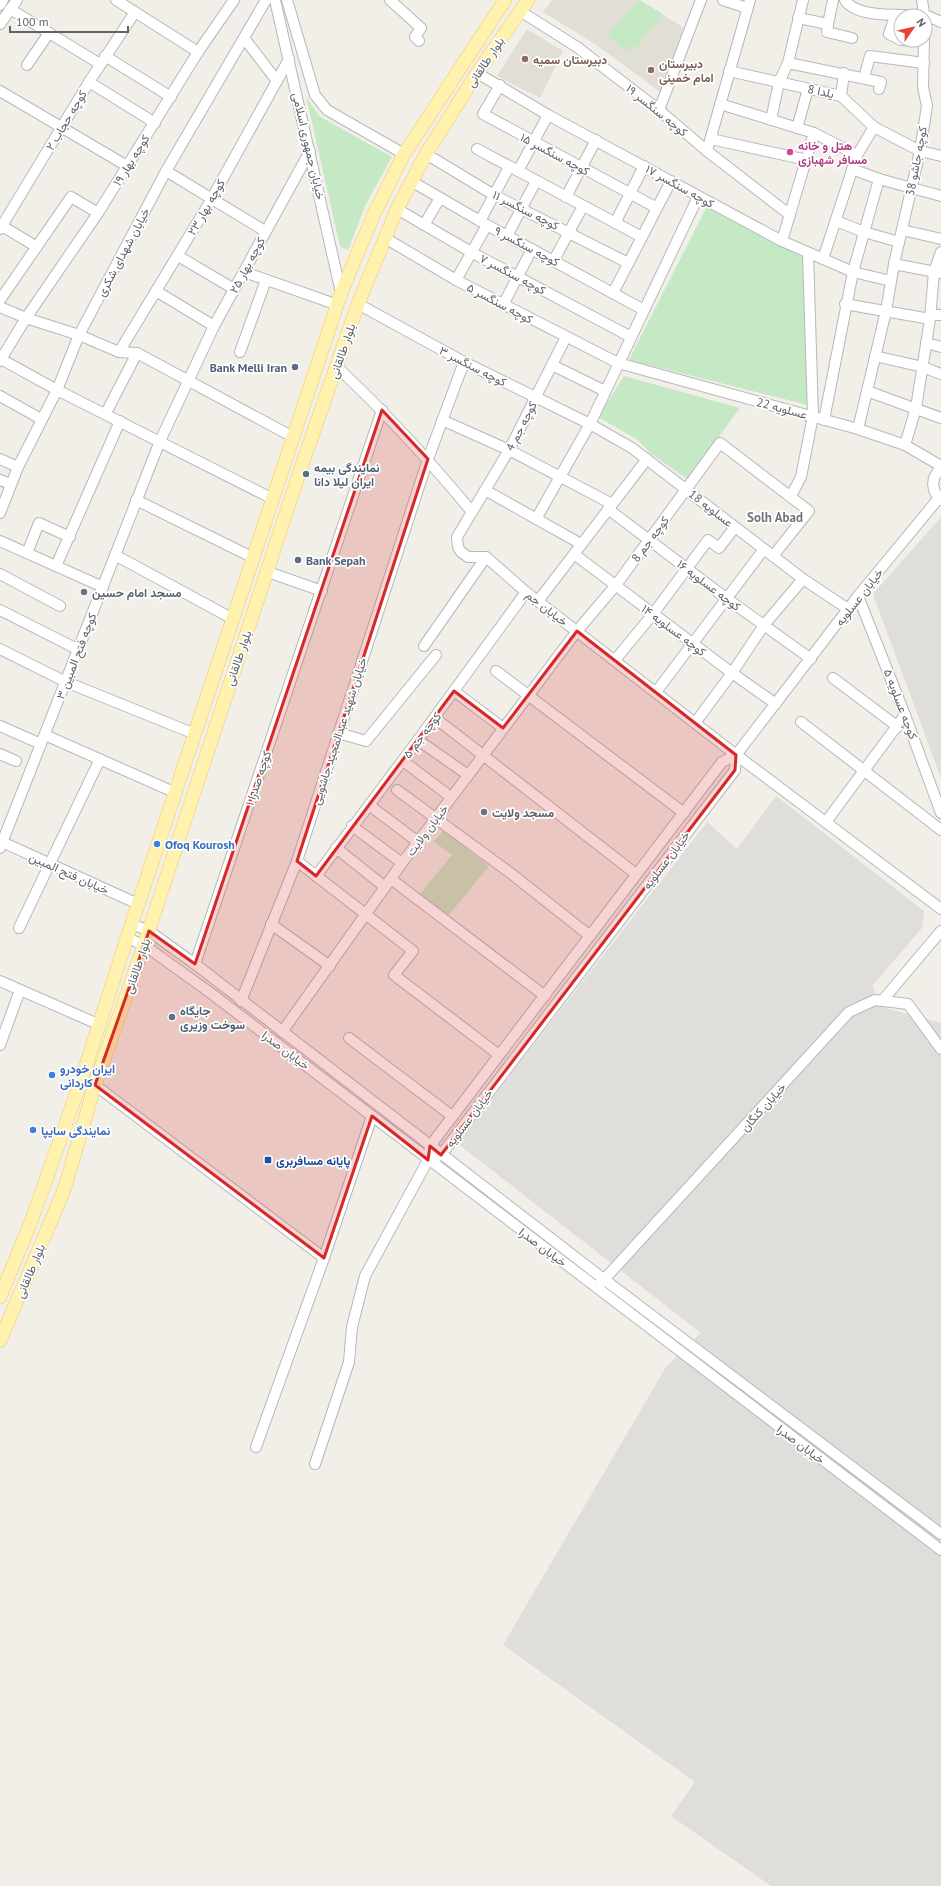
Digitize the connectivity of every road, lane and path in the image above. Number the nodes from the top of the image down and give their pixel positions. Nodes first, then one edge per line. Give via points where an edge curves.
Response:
1 (3, 0) edge
2 (17, 0) edge
3 (116, 0) edge
4 (266, 0) edge
5 (275, 0) edge
6 (287, 0) edge
7 (390, 0) edge
8 (505, 0) edge
9 (528, 0) edge
10 (701, 0) edge
11 (723, 0) edge
12 (803, 0) edge
13 (833, 0) edge
14 (845, 0) edge
15 (228, 2) edge
16 (748, 4) edge
17 (0, 5) edge
18 (10, 10) junction
19 (520, 11) junction
20 (135, 12) junction
21 (893, 16) edge
22 (798, 18) junction
23 (893, 22) edge
24 (0, 24) edge
25 (828, 24) junction
26 (49, 33) junction
27 (893, 36) edge
28 (244, 38) junction
29 (852, 38) dead end
30 (419, 41) dead end
31 (924, 48) edge
32 (198, 52) junction
33 (289, 59) junction
34 (103, 60) junction
35 (788, 63) junction
36 (924, 63) junction
37 (27, 65) dead end
38 (729, 70) junction
39 (477, 73) junction
40 (844, 74) junction
41 (864, 78) junction
42 (277, 81) junction
43 (310, 81) junction
44 (89, 82) junction
45 (779, 82) junction
46 (295, 84) junction
47 (500, 85) junction
48 (808, 89) junction
49 (879, 89) dead end
50 (0, 91) edge
51 (841, 96) junction
52 (171, 97) junction
53 (720, 104) junction
54 (659, 110) junction
55 (548, 115) junction
56 (771, 120) junction
57 (155, 123) junction
58 (874, 127) junction
59 (62, 128) junction
60 (797, 128) junction
61 (814, 133) junction
62 (712, 139) junction
63 (596, 140) junction
64 (534, 142) junction
65 (477, 149) dead end
66 (407, 150) junction
67 (310, 151) junction
68 (707, 151) junction
69 (920, 151) junction
70 (426, 154) junction
71 (857, 155) junction
72 (941, 156) edge
73 (806, 160) junction
74 (127, 166) junction
75 (509, 166) junction
76 (644, 166) junction
77 (581, 168) junction
78 (852, 169) junction
79 (166, 171) junction
80 (518, 171) junction
81 (879, 180) junction
82 (411, 181) junction
83 (536, 181) junction
84 (671, 181) junction
85 (911, 188) junction
86 (630, 194) junction
87 (494, 195) junction
88 (698, 196) junction
89 (941, 196) edge
90 (566, 197) junction
91 (440, 198) junction
92 (211, 200) junction
93 (583, 206) junction
94 (521, 208) junction
95 (657, 208) junction
96 (397, 210) junction
97 (98, 213) junction
98 (790, 215) junction
99 (836, 221) junction
100 (615, 222) junction
101 (483, 223) junction
102 (424, 225) junction
103 (1, 228) edge
104 (265, 230) junction
105 (902, 230) junction
106 (568, 232) junction
107 (864, 232) junction
108 (507, 236) junction
109 (642, 237) junction
110 (385, 238) junction
111 (941, 239) edge
112 (782, 241) junction
113 (899, 242) junction
114 (37, 247) junction
115 (532, 249) junction
116 (471, 252) junction
117 (941, 252) edge
118 (808, 253) junction
119 (178, 256) junction
120 (823, 259) junction
121 (554, 260) junction
122 (628, 263) junction
123 (894, 264) junction
124 (244, 272) junction
125 (853, 272) junction
126 (937, 273) edge
127 (518, 276) junction
128 (266, 280) junction
129 (456, 280) junction
130 (891, 281) junction
131 (234, 289) junction
132 (156, 291) junction
133 (613, 293) junction
134 (340, 299) junction
135 (0, 300) edge
136 (358, 304) junction
137 (845, 304) junction
138 (502, 305) junction
139 (0, 307) edge
140 (644, 310) junction
141 (886, 311) junction
142 (941, 316) edge
143 (930, 317) junction
144 (26, 318) junction
145 (214, 326) junction
146 (79, 335) junction
147 (566, 337) junction
148 (631, 337) junction
149 (926, 343) junction
150 (941, 347) edge
151 (118, 352) junction
152 (240, 352) dead end
153 (138, 353) junction
154 (875, 356) junction
155 (0, 360) edge
156 (464, 362) junction
157 (618, 364) junction
158 (552, 365) junction
159 (336, 366) junction
160 (923, 368) junction
161 (941, 374) edge
162 (188, 381) junction
163 (57, 390) junction
164 (605, 391) junction
165 (867, 391) junction
166 (0, 396) edge
167 (536, 397) junction
168 (916, 408) junction
169 (382, 410) junction
170 (106, 413) junction
171 (813, 416) junction
172 (941, 418) edge
173 (41, 419) junction
174 (442, 420) junction
175 (824, 420) junction
176 (120, 421) junction
177 (590, 424) junction
178 (858, 429) junction
179 (292, 437) junction
180 (160, 441) junction
181 (905, 445) junction
182 (509, 450) junction
183 (647, 458) junction
184 (0, 459) edge
185 (428, 459) junction
186 (941, 466) edge
187 (18, 467) junction
188 (941, 469) edge
189 (560, 477) junction
190 (0, 480) edge
191 (11, 484) junction
192 (687, 489) junction
193 (485, 490) junction
194 (791, 496) junction
195 (273, 499) junction
196 (940, 499) edge
197 (136, 500) junction
198 (610, 506) junction
199 (472, 512) junction
200 (0, 513) edge
201 (536, 519) junction
202 (736, 527) junction
203 (70, 537) junction
204 (649, 540) junction
205 (0, 541) edge
206 (581, 544) junction
207 (764, 548) junction
208 (27, 553) junction
209 (574, 554) junction
210 (115, 555) junction
211 (774, 556) junction
212 (254, 558) junction
213 (486, 558) junction
214 (56, 566) junction
215 (687, 568) junction
216 (268, 572) junction
217 (0, 574) edge
218 (803, 579) junction
219 (616, 586) junction
220 (103, 587) junction
221 (322, 591) junction
222 (526, 592) junction
223 (858, 596) junction
224 (726, 598) junction
225 (538, 601) junction
226 (60, 606) dead end
227 (848, 609) junction
228 (0, 610) edge
229 (653, 614) junction
230 (233, 619) junction
231 (764, 625) junction
232 (577, 632) junction
233 (692, 643) junction
234 (424, 646) dead end
235 (0, 649) edge
236 (78, 650) junction
237 (436, 655) dead end
238 (615, 660) junction
239 (811, 660) junction
240 (496, 671) dead end
241 (732, 673) junction
242 (833, 678) dead end
243 (66, 682) junction
244 (454, 691) junction
245 (656, 692) junction
246 (528, 695) junction
247 (776, 704) junction
248 (906, 715) junction
249 (435, 718) junction
250 (801, 722) dead end
251 (695, 723) junction
252 (0, 726) edge
253 (898, 727) junction
254 (503, 728) junction
255 (338, 732) junction
256 (195, 734) junction
257 (43, 739) junction
258 (418, 740) junction
259 (211, 741) junction
260 (0, 754) edge
261 (484, 754) junction
262 (736, 755) junction
263 (100, 759) junction
264 (16, 761) dead end
265 (402, 761) junction
266 (864, 772) junction
267 (468, 775) junction
268 (397, 790) dead end
269 (176, 793) junction
270 (451, 797) junction
271 (370, 805) junction
272 (941, 812) edge
273 (684, 813) junction
274 (436, 819) junction
275 (826, 822) junction
276 (352, 826) junction
277 (941, 830) edge
278 (418, 842) junction
279 (1, 844) edge
280 (336, 848) junction
281 (297, 861) junction
282 (402, 863) junction
283 (50, 865) junction
284 (636, 874) junction
285 (316, 876) junction
286 (388, 883) junction
287 (138, 904) junction
288 (941, 909) edge
289 (366, 915) junction
290 (132, 924) junction
291 (271, 924) junction
292 (19, 928) dead end
293 (149, 931) junction
294 (941, 931) edge
295 (590, 936) junction
296 (127, 938) junction
297 (144, 945) junction
298 (194, 964) junction
299 (330, 966) junction
300 (0, 981) edge
301 (218, 984) junction
302 (20, 990) junction
303 (212, 994) junction
304 (545, 996) junction
305 (241, 1001) junction
306 (882, 1001) junction
307 (100, 1025) junction
308 (2, 1031) edge
309 (282, 1032) junction
310 (349, 1038) dead end
311 (0, 1045) edge
312 (941, 1049) edge
313 (499, 1055) junction
314 (314, 1057) junction
315 (307, 1067) junction
316 (95, 1085) junction
317 (372, 1116) junction
318 (452, 1116) junction
319 (430, 1146) junction
320 (441, 1155) junction
321 (428, 1160) junction
322 (324, 1258) junction
323 (605, 1280) junction
324 (596, 1288) junction
325 (0, 1297) edge
326 (0, 1341) edge
327 (749, 1389) junction
328 (742, 1399) junction
329 (256, 1447) dead end
330 (836, 1454) junction
331 (315, 1464) dead end
332 (828, 1465) junction
333 (938, 1532) edge
334 (928, 1540) junction
335 (941, 1550) edge

1 - 17 street
2 - 18 street
3 - 20 street
4 - 28 street, خیابان شهدای شکری
5 - 33 street, خیابان جمهوری اسلامی
6 - 43 street, خیابان جمهوری اسلامی
7 - 30 street via 421,28 415,37
8 - 66 main road, بلوار طالقانی
9 - 19 main road, بلوار طالقانی
10 - 54 street
11 - 16 street
12 - 22 street
13 - 25 street
14 - 21 street via 848,5 865,12
15 - 32 street, کوچه بهار ۱۹
16 - 38 street
18 - 24 street
18 - 26 street
19 - 39 main road, بلوار طالقانی
19 - 54 street, کوچه سنگسر ۱۹ via 577,47
20 - 32 street
20 - 34 street, کوچه حجاب ۲
22 - 25 street
22 - 35 street
23 - 27 street via 889,34
25 - 29 street via 827,32
26 - 34 street
26 - 37 street
28 - 42 street
28 - 79 street, خیابان شهدای شکری
31 - 36 street, کوچه جاشو 38
32 - 52 street, کوچه بهار ۱۹
33 - 42 street, کوچه بهار ۲۳
33 - 46 street, خیابان جمهوری اسلامی
34 - 44 street, کوچه حجاب ۲
34 - 52 street
35 - 40 street
35 - 45 street
36 - 41 street via 870,56
36 - 69 street, کوچه جاشو 38 via 923,87 927,106
38 - 45 street, یلدا 8
38 - 53 street
39 - 47 street, کوچه سنگسر ۱۷
39 - 70 main road, بلوار طالقانی
40 - 41 street
40 - 51 street
41 - 49 street via 881,82
42 - 92 street, کوچه بهار ۲۳
43 - 46 street
43 - 66 street, خیابان جمهوری اسلامی via 318,101 327,110
44 - 57 street
44 - 59 street, کوچه حجاب ۲
45 - 48 street, یلدا 8
45 - 56 street
46 - 67 street, خیابان جمهوری اسلامی
47 - 55 street, کوچه سنگسر ۱۷
47 - 64 street, کوچه سنگسر ۱۵ via 483,114
48 - 51 street, یلدا 8
48 - 60 street
50 - 59 street
51 - 58 street, یلدا 8
52 - 57 street, کوچه بهار ۱۹
53 - 56 street
53 - 62 street
54 - 68 street, کوچه سنگسر ۱۹
55 - 63 street, کوچه سنگسر ۱۷
55 - 64 street
56 - 60 street
57 - 74 street, کوچه بهار ۱۹
58 - 69 street, یلدا 8
58 - 71 street
59 - 74 street
59 - 103 street, کوچه حجاب ۲
60 - 61 street
61 - 71 street
61 - 73 street
62 - 68 street
62 - 73 street
63 - 76 street, کوچه سنگسر ۱۷
63 - 77 street
64 - 77 street, کوچه سنگسر ۱۵
64 - 80 street
65 - 75 street
66 - 70 main road
66 - 134 main road, بلوار طالقانی via 374,214
67 - 104 street, کوچه بهار ۲۵
67 - 134 street, خیابان جمهوری اسلامی
68 - 98 street, کوچه سنگسر ۱۹
69 - 72 street, یلدا 8
69 - 85 street, کوچه جاشو 38
70 - 82 main road, بلوار طالقانی
70 - 87 street, کوچه سنگسر ۱۱
71 - 78 street
73 - 98 street
74 - 97 street, کوچه بهار ۱۹
75 - 80 street
75 - 87 street
76 - 84 street, کوچه سنگسر ۱۷
76 - 86 street
77 - 86 street, کوچه سنگسر ۱۵
77 - 90 street
78 - 81 street
78 - 99 street
79 - 92 street
79 - 146 street, خیابان شهدای شکری
80 - 83 street
81 - 85 street
81 - 107 street
82 - 91 street, کوچه سنگسر ۹
82 - 96 main road, بلوار طالقانی
83 - 90 street
83 - 94 street
84 - 88 street, کوچه سنگسر ۱۷
84 - 95 street
85 - 89 street
85 - 105 street, کوچه جاشو 38
86 - 95 street, کوچه سنگسر ۱۵
86 - 100 street
87 - 94 street, کوچه سنگسر ۱۱
87 - 101 street
88 - 112 street, کوچه سنگسر ۱۷
88 - 140 street
90 - 93 street
91 - 101 street, کوچه سنگسر ۹
91 - 102 street
92 - 104 street
92 - 119 street, کوچه بهار ۲۳
93 - 100 street
93 - 106 street
94 - 106 street, کوچه سنگسر ۱۱
94 - 108 street
95 - 109 street
96 - 102 street, کوچه سنگسر ۷
96 - 110 main road, بلوار طالقانی
97 - 114 street via 71,197
97 - 144 street, کوچه بهار ۱۹
98 - 112 street
99 - 107 street
99 - 120 street
100 - 109 street
101 - 108 street, کوچه سنگسر ۹
101 - 116 street
102 - 116 street, کوچه سنگسر ۷
103 - 114 street
104 - 124 street, کوچه بهار ۲۵
105 - 111 street
105 - 113 street, کوچه جاشو 38
106 - 121 street
106 - 122 street, کوچه سنگسر ۱۱
107 - 113 street
107 - 125 street
108 - 115 street, کوچه سنگسر ۹
109 - 122 street
110 - 129 street, کوچه سنگسر ۵
110 - 136 main road, بلوار طالقانی
112 - 118 street, کوچه سنگسر ۱۷
113 - 123 street, کوچه جاشو 38
114 - 135 street
115 - 121 street, کوچه سنگسر ۹
115 - 127 street
116 - 127 street, کوچه سنگسر ۷
116 - 129 street
117 - 126 street
118 - 120 street, کوچه سنگسر ۱۷
118 - 171 street
119 - 131 street
119 - 132 street, کوچه بهار ۲۳
120 - 125 street, کوچه سنگسر ۱۷
121 - 133 street, کوچه سنگسر ۹
122 - 133 street
123 - 126 street
123 - 130 street, کوچه جاشو 38
124 - 128 street
124 - 131 street, کوچه بهار ۲۵
125 - 130 street, کوچه سنگسر ۱۷
125 - 137 street
126 - 143 street
127 - 138 street
127 - 148 street, کوچه سنگسر ۷
128 - 134 street
128 - 152 street
129 - 138 street, کوچه سنگسر ۵
130 - 141 street, کوچه جاشو 38
131 - 145 street, کوچه بهار ۲۵
132 - 145 street
132 - 151 street, کوچه بهار ۲۳
133 - 140 street, کوچه سنگسر ۹
134 - 179 main road, بلوار طالقانی
136 - 156 street, کوچه سنگسر ۳
136 - 159 main road, بلوار طالقانی
137 - 141 street
137 - 175 street
138 - 147 street, کوچه سنگسر ۵
139 - 144 street
140 - 148 street
141 - 143 street
141 - 154 street, کوچه جاشو 38
142 - 143 street
143 - 149 street
144 - 146 street
144 - 155 street, کوچه بهار ۱۹
145 - 162 street, کوچه بهار ۲۵
146 - 151 street
146 - 163 street, خیابان شهدای شکری
147 - 157 street, کوچه سنگسر ۵
147 - 158 street, کوچه جم 4
148 - 157 street
149 - 150 street
149 - 160 street
151 - 153 street
153 - 162 street
153 - 170 street
154 - 160 street
154 - 165 street, کوچه جاشو 38
155 - 163 street
156 - 167 street, کوچه سنگسر ۳
156 - 174 street, خیابان شهید عبدالمجید جاشویی
157 - 164 street
157 - 171 street, عسلویه 22
158 - 164 street
158 - 167 street, کوچه جم 4
159 - 169 street
159 - 216 main road, بلوار طالقانی
160 - 161 street
160 - 168 street
162 - 179 street
162 - 180 street, کوچه فتح المبین ۳
163 - 170 street
163 - 173 street, خیابان شهدای شکری
164 - 177 street
165 - 168 street
165 - 178 street, کوچه جاشو 38
166 - 173 street
167 - 177 street, کوچه سنگسر ۳
167 - 182 street, کوچه جم 4
168 - 172 street
168 - 181 street
169 - 185 street
169 - 221 street, کوچه صدرا ۱
170 - 176 street
171 - 175 street, عسلویه 22
171 - 194 street via 800,477
173 - 187 street, خیابان شهدای شکری
174 - 182 street, کوچه عسلویه ۱۶
174 - 185 street, خیابان شهید عبدالمجید جاشویی
175 - 178 street, عسلویه 22
176 - 180 street
176 - 203 street
177 - 183 street, عسلویه 18
177 - 189 street
178 - 181 street, عسلویه 22
179 - 195 main road, بلوار طالقانی
180 - 195 street
180 - 197 street, کوچه فتح المبین ۳
181 - 186 street, عسلویه 22
182 - 189 street, کوچه عسلویه ۱۶
182 - 193 street, کوچه جم 4
183 - 192 street, عسلویه 18
183 - 198 street
184 - 187 street
185 - 199 street
185 - 255 street, خیابان شهید عبدالمجید جاشویی
187 - 191 street, خیابان شهدای شکری
188 - 196 street via 933,482 933,488
189 - 198 street, کوچه عسلویه ۱۶
189 - 201 street
190 - 191 street
191 - 200 street, خیابان شهدای شکری
192 - 194 street, کوچه جم 8 via 720,443
192 - 202 street, عسلویه 18
192 - 204 street, کوچه جم 8
193 - 199 street, کوچه جم 4
193 - 201 street
194 - 211 street via 809,511
195 - 212 main road, بلوار طالقانی
196 - 223 street, خیابان عسلویه
197 - 210 street, کوچه فتح المبین ۳
197 - 212 street
198 - 204 street, کوچه عسلویه ۱۶
198 - 206 street
199 - 213 street via 457,537 458,547 468,557
201 - 206 street
202 - 207 street, عسلویه 18
202 - 215 street via 719,548 708,540
203 - 208 street via 39,523
203 - 214 street
204 - 215 street, کوچه عسلویه ۱۶
204 - 219 street, کوچه جم 8
205 - 208 street
206 - 209 street
207 - 211 street, عسلویه 18
207 - 224 street
208 - 214 street
209 - 219 street, کوچه عسلویه ۱۴
209 - 225 street
210 - 220 street, کوچه فتح المبین ۳
210 - 230 street
211 - 218 street, عسلویه 18
212 - 230 main road, بلوار طالقانی
213 - 222 street, خیابان جم
213 - 234 street
214 - 220 street
215 - 224 street, کوچه عسلویه ۱۶
215 - 229 street
216 - 221 street
216 - 259 main road, بلوار طالقانی
217 - 226 street
218 - 227 street, عسلویه 18
218 - 231 street
219 - 229 street, کوچه عسلویه ۱۴
219 - 232 street, کوچه جم 8
220 - 236 street, کوچه فتح المبین ۳
221 - 298 street, کوچه صدرا ۱
222 - 225 street, خیابان جم
222 - 244 street, کوچه جم ۵
223 - 227 street, خیابان عسلویه
223 - 248 street, کوچه عسلویه ۵
224 - 231 street, کوچه عسلویه ۱۶
224 - 233 street
225 - 232 street, خیابان جم
227 - 239 street, خیابان عسلویه
228 - 236 street
229 - 233 street, کوچه عسلویه ۱۴
229 - 238 street
230 - 256 main road, بلوار طالقانی
231 - 239 street, کوچه عسلویه ۱۶
231 - 241 street
232 - 238 street, خیابان جم
232 - 246 street, خیابان ولایت
233 - 241 street, کوچه عسلویه ۱۴
233 - 245 street
235 - 243 street
236 - 243 street, کوچه فتح المبین ۳
237 - 255 street via 366,741
238 - 245 street, خیابان جم
239 - 247 street, خیابان عسلویه
240 - 246 street
241 - 247 street, کوچه عسلویه ۱۴
241 - 251 street
242 - 253 street
243 - 256 street
243 - 257 street, کوچه فتح المبین ۳
244 - 249 street, کوچه جم ۵
244 - 254 street
245 - 251 street, خیابان جم
246 - 254 street, خیابان ولایت
246 - 273 street
247 - 262 street, خیابان عسلویه
248 - 253 street
248 - 272 street, کوچه عسلویه ۵
249 - 258 street, کوچه جم ۵
249 - 261 street
250 - 266 street
251 - 262 street, خیابان جم
252 - 257 street
253 - 266 street
254 - 261 street, خیابان ولایت
255 - 281 street, خیابان شهید عبدالمجید جاشویی
256 - 259 main road
256 - 269 main road, بلوار طالقانی
257 - 263 street
257 - 279 street, کوچه فتح المبین ۳
258 - 265 street, کوچه جم ۵
258 - 267 street
259 - 293 main road, بلوار طالقانی
260 - 264 street
261 - 267 street, خیابان ولایت
261 - 284 street
262 - 273 street, خیابان عسلویه via 722,762
262 - 275 street, خیابان جم
262 - 320 street, خیابان عسلویه via 735,770
263 - 269 street
263 - 283 street
265 - 270 street
265 - 271 street, کوچه جم ۵
266 - 275 street
266 - 277 street
267 - 270 street, خیابان ولایت
268 - 274 street
269 - 287 main road, بلوار طالقانی
270 - 274 street, خیابان ولایت
271 - 276 street, کوچه جم ۵
271 - 278 street
273 - 284 street, خیابان عسلویه
274 - 278 street, خیابان ولایت
274 - 295 street
275 - 288 street
276 - 280 street, کوچه جم ۵
276 - 282 street
278 - 282 street, خیابان ولایت
279 - 283 street, خیابان فتح المبین
280 - 285 street, کوچه جم ۵
280 - 286 street
281 - 285 street
281 - 291 street, خیابان شهید عبدالمجید جاشویی
282 - 286 street, خیابان ولایت
283 - 287 street, خیابان فتح المبین
283 - 292 street
284 - 295 street, خیابان عسلویه
285 - 289 street
286 - 289 street, خیابان ولایت
286 - 304 street
287 - 290 main road, بلوار طالقانی
289 - 299 street, خیابان ولایت
289 - 313 street via 413,951 394,976
290 - 293 street, خیابان صدرا
290 - 296 main road, بلوار طالقانی
291 - 299 street
291 - 305 street, خیابان شهید عبدالمجید جاشویی
293 - 297 main road, بلوار طالقانی
293 - 298 street, خیابان صدرا
294 - 306 street
295 - 304 street, خیابان عسلویه
296 - 297 street, خیابان صدرا
296 - 307 main road, بلوار طالقانی
297 - 303 street, خیابان صدرا
297 - 316 main road, بلوار طالقانی
298 - 301 street, خیابان صدرا
299 - 309 street, خیابان ولایت
300 - 302 street
301 - 303 street
301 - 305 street, خیابان صدرا
302 - 307 street
302 - 308 street
303 - 315 street, خیابان صدرا
304 - 313 street, خیابان عسلویه
305 - 309 street, خیابان صدرا
306 - 312 street, خیابان کنگان via 908,1004
306 - 323 street, خیابان کنگان via 876,1000 849,1012
307 - 325 main road, بلوار طالقانی via 31,1222
308 - 311 street
309 - 314 street, خیابان صدرا
310 - 318 street
313 - 318 street, خیابان عسلویه
314 - 315 street
314 - 319 street, خیابان صدرا
315 - 317 street, خیابان صدرا
316 - 322 street
316 - 326 main road, بلوار طالقانی via 64,1190
317 - 321 street, خیابان صدرا
317 - 322 street
318 - 319 street, خیابان عسلویه
319 - 320 street, خیابان صدرا
319 - 321 street, خیابان عسلویه
320 - 321 street, خیابان عسلویه
320 - 323 street, خیابان صدرا
321 - 324 street, خیابان صدرا
321 - 331 street via 365,1276 352,1327 349,1362
322 - 329 street
323 - 324 street, خیابان کنگان
323 - 327 street, خیابان صدرا
324 - 328 street, خیابان صدرا
327 - 328 street
327 - 330 street, خیابان صدرا
328 - 332 street, خیابان صدرا
330 - 332 street
330 - 333 street, خیابان صدرا
332 - 334 street, خیابان صدرا
333 - 334 street
334 - 335 street, خیابان صدرا

